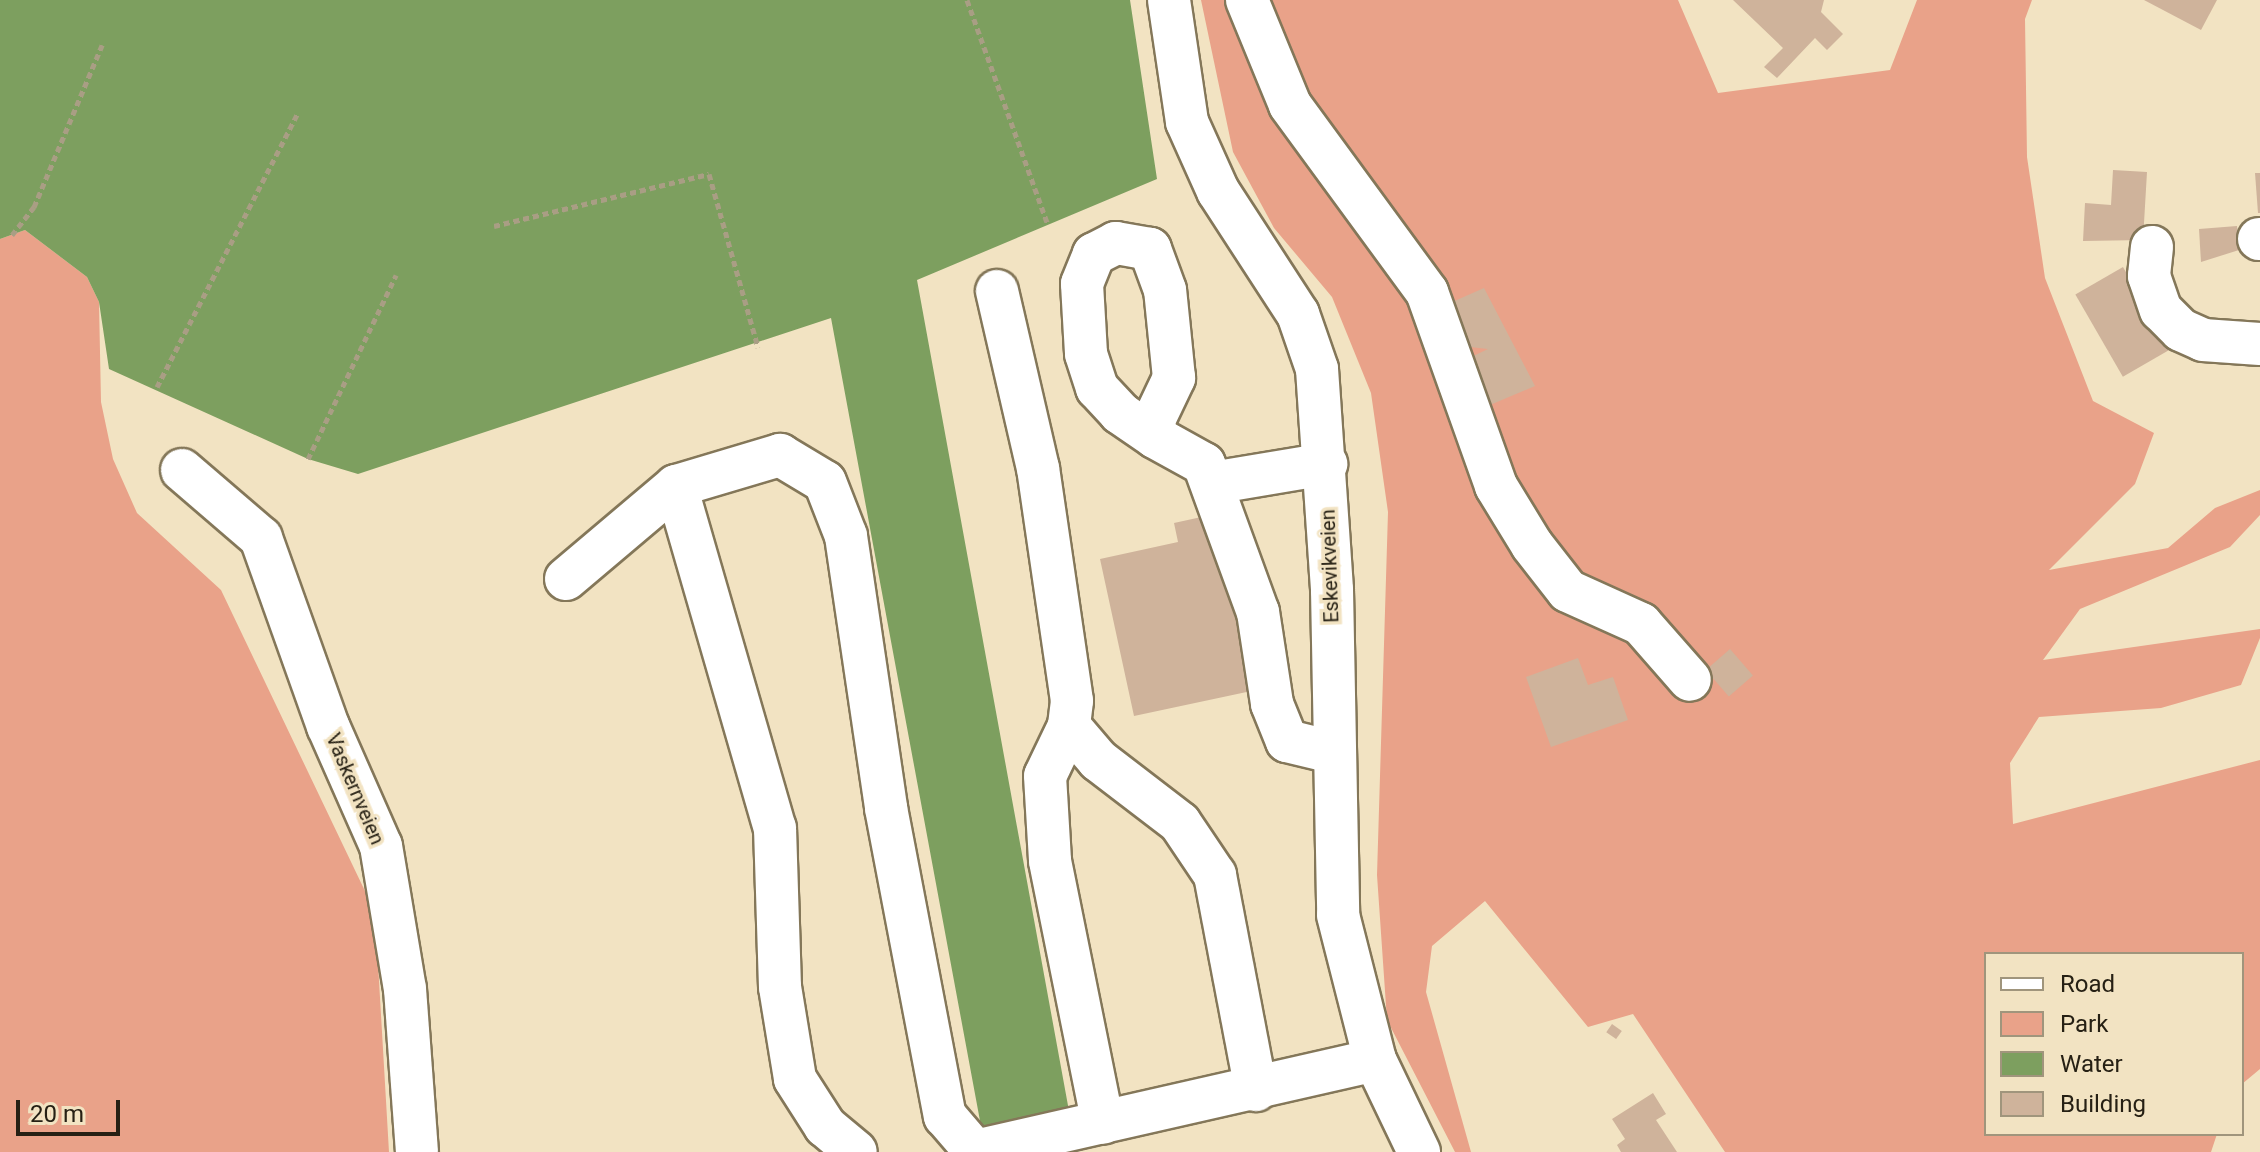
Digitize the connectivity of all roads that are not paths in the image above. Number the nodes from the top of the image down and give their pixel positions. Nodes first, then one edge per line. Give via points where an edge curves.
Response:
1 (1169, 0) edge
2 (1247, 0) edge
3 (2152, 247) dead end
4 (997, 291) dead end
5 (2260, 344) edge
6 (1155, 437) dead end
7 (1326, 464) junction
8 (182, 470) dead end
9 (1212, 483) junction
10 (676, 486) junction
11 (566, 579) dead end
12 (1690, 680) dead end
13 (1069, 726) junction
14 (1332, 752) junction
15 (1375, 1060) junction
16 (1256, 1090) junction
17 (1103, 1123) junction
18 (1405, 1150) edge
19 (972, 1151) edge
20 (417, 1152) edge
21 (856, 1152) edge

1 - 7 street, Eskevikveien via 1187,122 1218,191 1298,314 1317,369
2 - 12 street via 1290,105 1427,292 1496,486 1532,545 1568,591 1641,624
3 - 5 street via 2149,276 2161,310 2181,330 2203,340
4 - 13 street via 1038,468 1072,701
6 - 9 street via 1204,464
7 - 9 street
7 - 14 street, Eskevikveien
8 - 20 street, Vaskernveien via 261,538 328,726 381,846 405,989
9 - 14 street via 1258,612 1272,704 1287,741
10 - 11 street
10 - 19 street via 780,455 825,482 846,536 886,808 945,1116
10 - 21 street via 775,828 780,987 795,1079 825,1126
13 - 16 street via 1098,760 1180,823 1215,875
13 - 17 street via 1045,776 1050,861
14 - 15 street, Eskevikveien via 1338,915
15 - 16 street
15 - 18 street, Eskevikveien
16 - 17 street
17 - 19 street

